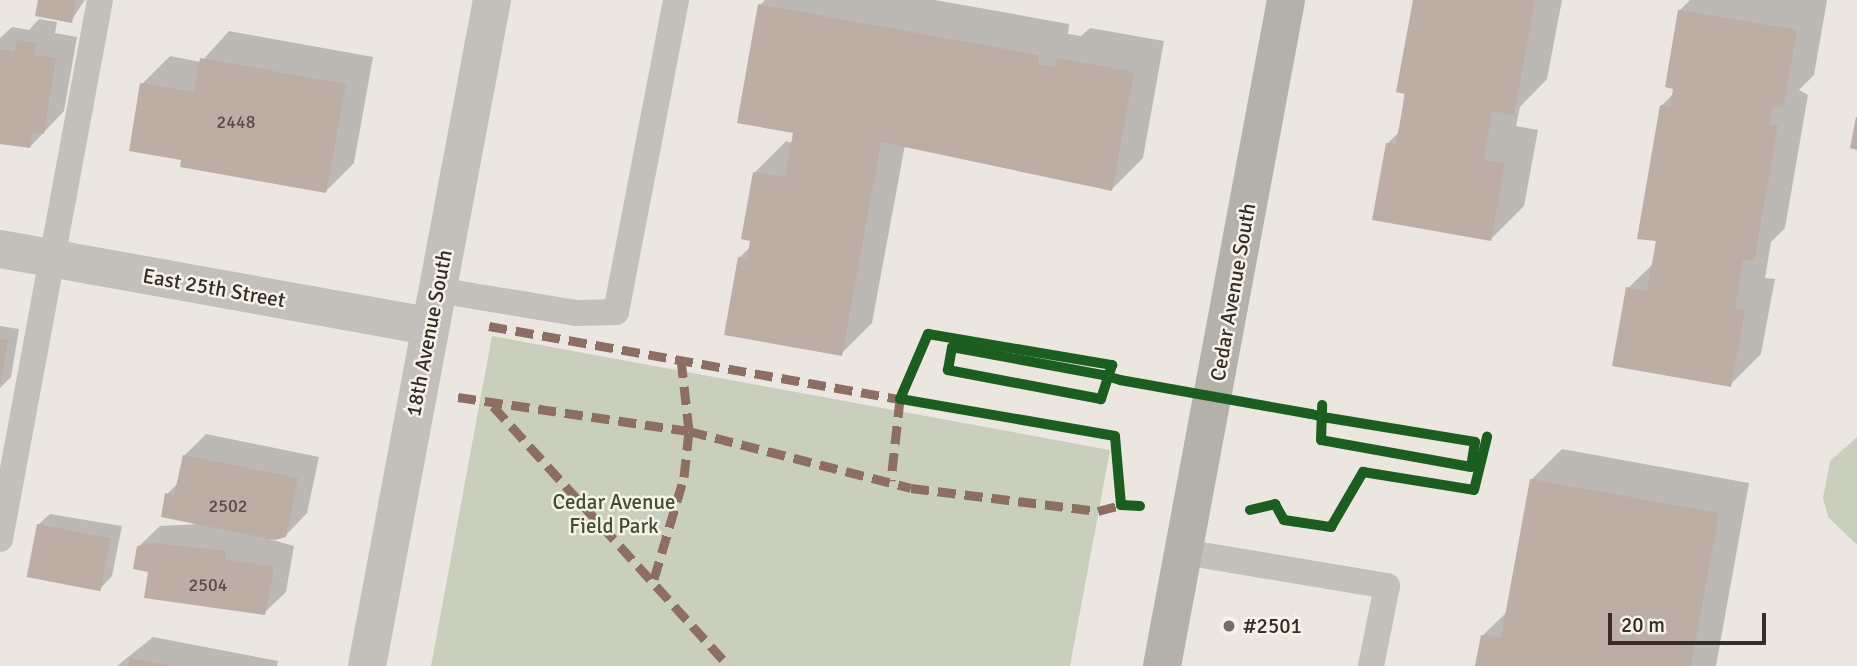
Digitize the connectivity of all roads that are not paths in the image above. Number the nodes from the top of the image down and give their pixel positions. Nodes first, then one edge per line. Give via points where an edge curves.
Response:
1 (100, 0) edge
2 (492, 0) edge
3 (676, 0) edge
4 (1286, 0) edge
5 (0, 249) edge
6 (51, 258) junction
7 (437, 290) junction
8 (428, 327) junction
9 (0, 539) edge
10 (1184, 552) junction
11 (367, 666) edge
12 (1162, 666) edge
13 (1371, 666) edge

1 - 6 lane
2 - 7 street, 18th Avenue South
3 - 7 lane via 616,312 576,313
4 - 10 main road, Cedar Avenue South
5 - 6 street, East 25th Street
6 - 8 street, East 25th Street
6 - 9 lane
7 - 8 street, 18th Avenue South
8 - 11 street, 18th Avenue South
10 - 12 main road, Cedar Avenue South
10 - 13 lane via 1387,586

